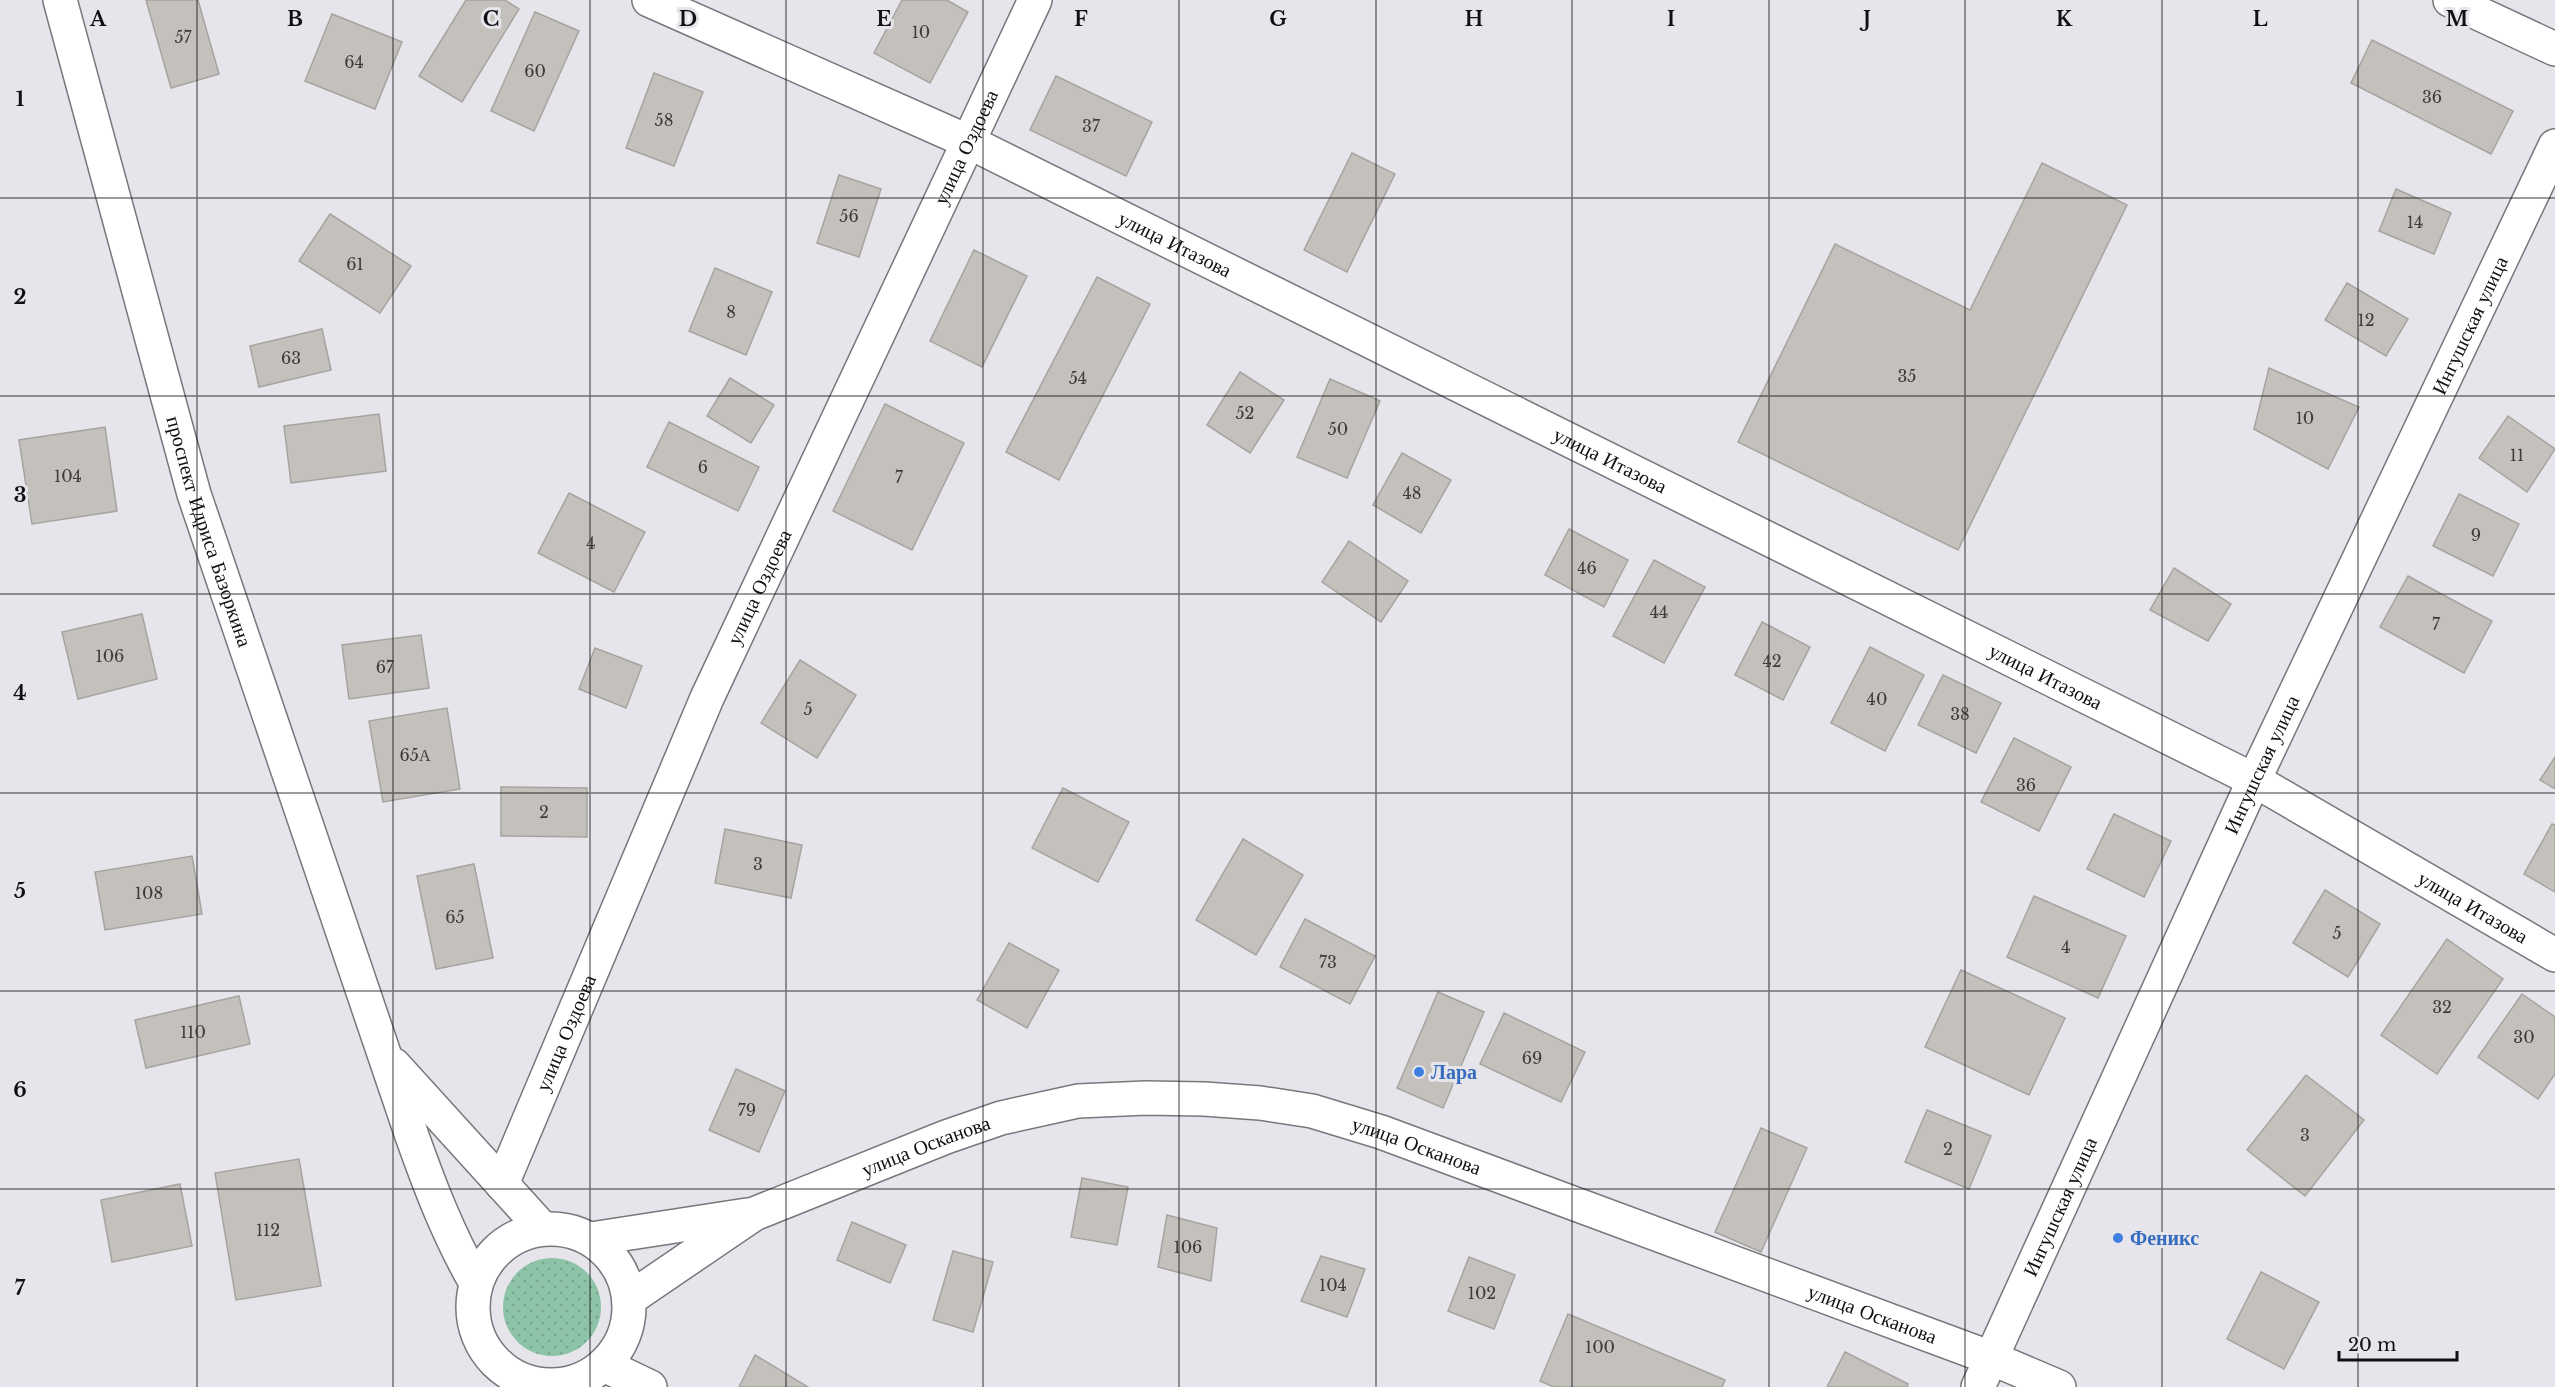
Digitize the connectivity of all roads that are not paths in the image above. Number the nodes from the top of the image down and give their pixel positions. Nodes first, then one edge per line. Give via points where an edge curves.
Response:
1 (60, 0) edge
2 (649, 0) edge
3 (1035, 0) edge
4 (2450, 0) edge
5 (2555, 49) edge
6 (967, 141) junction
7 (2555, 146) edge
8 (2254, 780) junction
9 (2555, 955) edge
10 (385, 1055) junction
11 (501, 1184) junction
12 (754, 1214) junction
13 (542, 1228) junction
14 (591, 1239) junction
15 (476, 1284) junction
16 (629, 1299) junction
17 (1991, 1358) junction
18 (604, 1365) junction
19 (491, 1374) edge
20 (560, 1386) edge
21 (650, 1387) edge
22 (1978, 1387) edge
23 (2059, 1387) edge

1 - 10 street, проспект Идриса Базоркина via 194,494
2 - 6 street, улица Итазова
3 - 6 street, улица Оздоева
4 - 5 street
6 - 8 street, улица Итазова
6 - 11 street, улица Оздоева via 707,699
7 - 8 street, Ингушская улица
8 - 9 street, улица Итазова
8 - 17 street, Ингушская улица
10 - 11 street, проспект Идриса Базоркина
10 - 15 street, проспект Идриса Базоркина via 436,1203
11 - 13 street, проспект Идриса Базоркина
12 - 14 street, улица Осканова
12 - 16 street, улица Осканова
12 - 17 street, улица Осканова via 1001,1118 1078,1101 1146,1098 1260,1102 1311,1111 1381,1132
13 - 14 street via 567,1230
13 - 15 street via 518,1235 498,1249 484,1265
14 - 16 street via 610,1255 623,1275
15 - 19 street via 474,1324
16 - 18 street via 620,1346
17 - 22 street, Ингушская улица
17 - 23 street, улица Осканова
18 - 20 street via 584,1379
18 - 21 street
19 - 20 street

